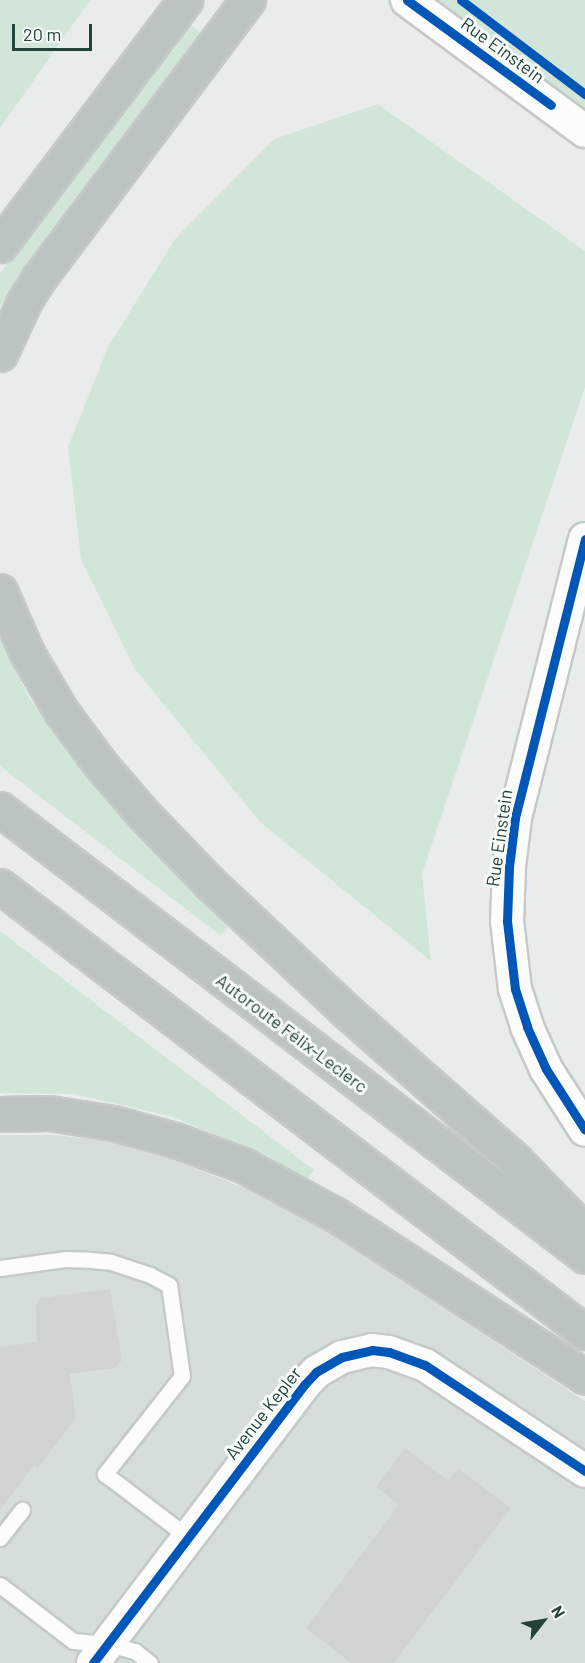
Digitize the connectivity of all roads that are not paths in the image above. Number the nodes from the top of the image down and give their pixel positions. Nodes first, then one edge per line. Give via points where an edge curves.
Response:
1 (185, 0) edge
2 (248, 0) edge
3 (407, 0) edge
4 (585, 131) edge
5 (0, 245) edge
6 (0, 354) edge
7 (585, 539) edge
8 (0, 591) edge
9 (0, 809) edge
10 (0, 886) edge
11 (0, 1114) edge
12 (585, 1130) edge
13 (585, 1232) edge
14 (585, 1256) edge
15 (0, 1268) edge
16 (585, 1332) edge
17 (585, 1377) edge
18 (585, 1471) edge
19 (22, 1510) dead end
20 (0, 1538) edge
21 (188, 1538) junction
22 (0, 1584) edge
23 (101, 1653) edge
24 (150, 1663) edge

1 - 5 highway
2 - 6 highway via 39,278
3 - 4 street, Rue Einstein
7 - 12 street, Rue Einstein via 515,818 507,921 511,968 527,1027 546,1069
8 - 13 highway via 11,622 48,692 131,801 211,884 345,1010 516,1161
9 - 14 highway, Autoroute Félix-Leclerc
10 - 16 highway
11 - 17 highway via 49,1113 103,1121 175,1140 243,1165 336,1215
15 - 21 lane via 58,1260 111,1262 169,1285 182,1376 105,1474
18 - 21 street, Avenue Kepler via 425,1365 389,1352 356,1353 328,1364 304,1384
19 - 20 lane
21 - 23 street, Avenue Kepler
22 - 23 lane via 73,1641
23 - 24 lane via 135,1651

